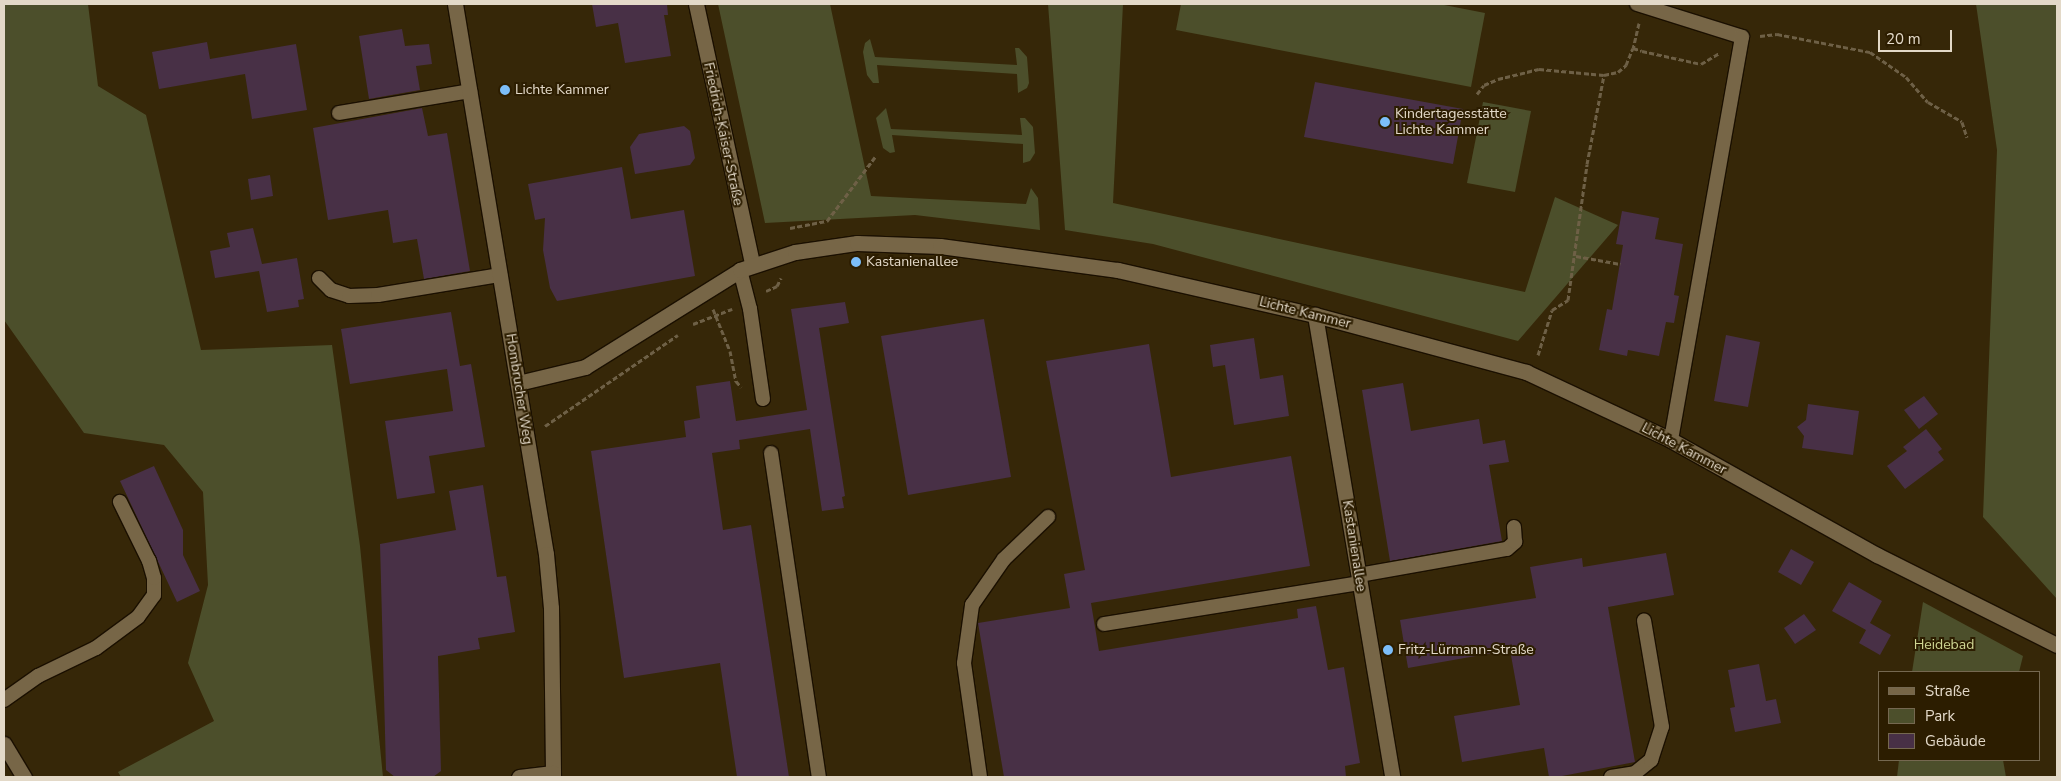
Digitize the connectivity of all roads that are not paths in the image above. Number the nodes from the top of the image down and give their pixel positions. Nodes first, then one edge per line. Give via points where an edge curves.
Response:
1 (455, 4) edge
2 (696, 4) edge
3 (1637, 4) edge
4 (470, 91) junction
5 (339, 113) dead end
6 (746, 267) junction
7 (500, 275) junction
8 (319, 278) dead end
9 (1315, 315) junction
10 (518, 383) junction
11 (763, 399) road end
12 (1671, 440) junction
13 (771, 452) dead end
14 (120, 502) dead end
15 (1048, 517) dead end
16 (1514, 527) dead end
17 (1360, 579) junction
18 (1644, 621) dead end
19 (1104, 624) dead end
20 (2057, 645) edge
21 (4, 700) edge
22 (4, 744) edge
23 (553, 775) edge
24 (24, 777) edge
25 (519, 777) edge
26 (819, 777) edge
27 (980, 777) edge
28 (1392, 777) edge
29 (1611, 777) edge

1 - 4 street, Hombrucher Weg
2 - 6 street, Friedrich-Kaiser-Straße
3 - 12 lane via 1742,37
4 - 5 lane
4 - 7 street, Hombrucher Weg
6 - 9 street, Lichte Kammer via 795,252 857,243 940,246 1118,270
6 - 10 street, Lichte Kammer via 703,290 584,367
6 - 11 lane via 747,301
7 - 8 lane via 396,292 349,296 331,290
7 - 10 street, Hombrucher Weg
9 - 12 street, Lichte Kammer via 1532,375
9 - 17 street, Kastanienallee
10 - 23 street, Hombrucher Weg via 546,554 551,608
12 - 20 street, Lichte Kammer via 1877,555
13 - 26 lane
14 - 21 lane via 149,561 154,595 138,617 96,648 38,676
15 - 27 lane via 1004,559 972,605 964,663
16 - 17 lane via 1515,542 1507,548
17 - 19 lane
17 - 28 street, Kastanienallee
18 - 29 lane via 1662,727 1651,760 1635,773
22 - 24 street
23 - 25 street

